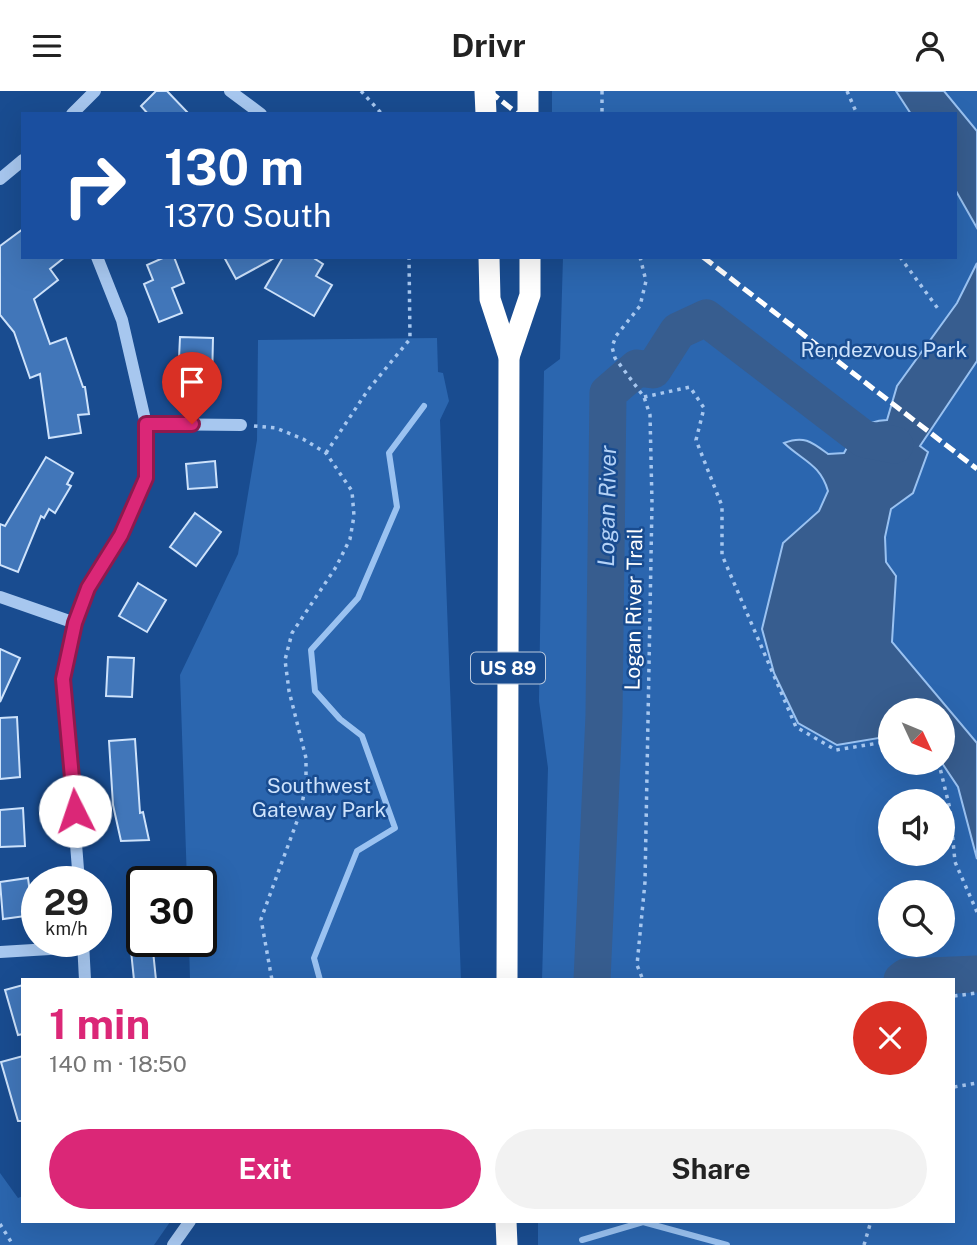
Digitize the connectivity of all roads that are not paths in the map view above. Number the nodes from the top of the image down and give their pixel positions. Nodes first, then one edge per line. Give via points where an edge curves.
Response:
1 (95, 91) edge
2 (230, 91) edge
3 (485, 91) edge
4 (528, 91) edge
5 (74, 112) edge
6 (258, 112) edge
7 (486, 112) edge
8 (528, 112) edge
9 (21, 162) edge
10 (0, 179) edge
11 (98, 259) edge
12 (489, 259) edge
13 (530, 259) edge
14 (509, 357) junction
15 (146, 424) junction
16 (241, 425) road end
17 (0, 597) edge
18 (75, 623) junction
19 (78, 866) edge
20 (21, 950) edge
21 (0, 952) edge
22 (84, 957) edge
23 (85, 978) edge
24 (507, 978) edge
25 (189, 1223) edge
26 (506, 1223) edge
27 (173, 1245) edge
28 (507, 1245) edge

1 - 5 street
2 - 6 street
3 - 7 highway
4 - 8 highway
9 - 10 street
11 - 15 street via 121,320
12 - 14 highway, US 89 via 490,299
13 - 14 highway, US 89 via 530,295
14 - 24 highway, US 89
15 - 16 street
15 - 18 street via 146,478 121,535 88,588
17 - 18 street
18 - 19 street via 63,679
20 - 21 street
22 - 23 street
25 - 27 street
26 - 28 highway

